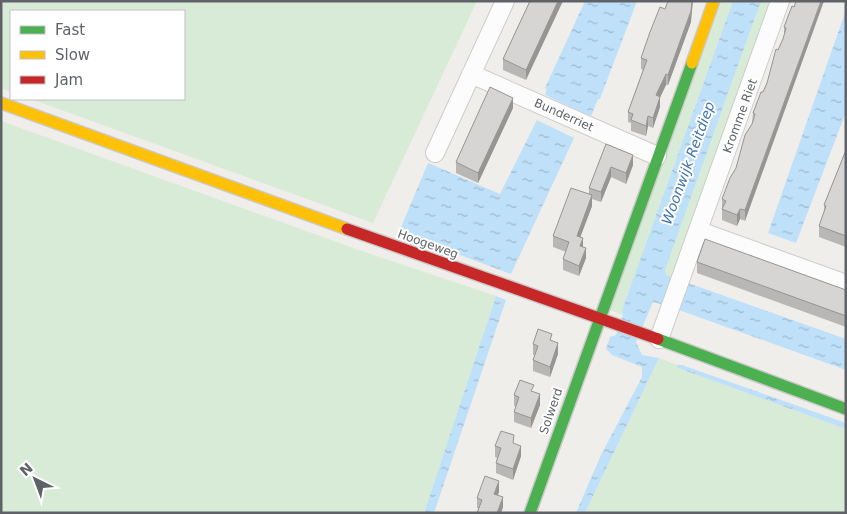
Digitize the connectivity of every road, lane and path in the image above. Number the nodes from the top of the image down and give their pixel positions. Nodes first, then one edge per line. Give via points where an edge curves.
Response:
1 (505, 1) edge
2 (714, 1) edge
3 (780, 1) edge
4 (471, 74) junction
5 (1, 103) edge
6 (435, 154) dead end
7 (657, 156) junction
8 (699, 230) junction
9 (846, 284) edge
10 (598, 319) junction
11 (652, 337) junction
12 (846, 409) edge
13 (530, 513) edge

1 - 4 street
2 - 7 street
3 - 8 street, Kromme Riet
4 - 6 street
4 - 7 street, Bunderriet
5 - 10 street, Hoogeweg
7 - 10 street
8 - 9 street
8 - 11 street, Kromme Riet via 667,315
10 - 11 street, Hoogeweg
10 - 13 street, Solwerd
11 - 12 street, Hoogeweg

